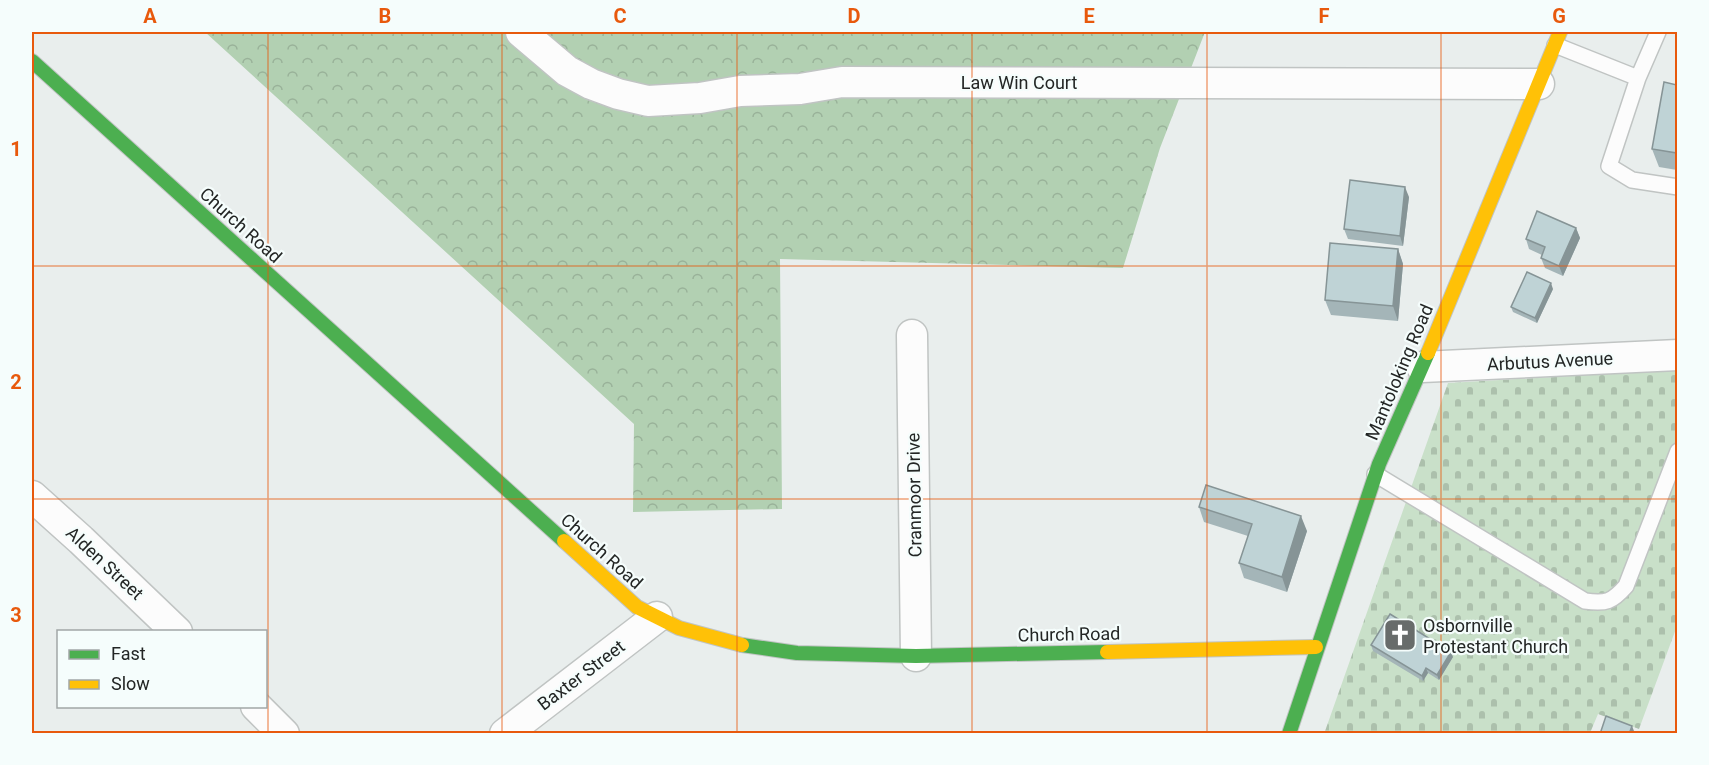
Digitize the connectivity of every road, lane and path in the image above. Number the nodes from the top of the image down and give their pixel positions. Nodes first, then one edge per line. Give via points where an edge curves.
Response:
1 (521, 32) edge
2 (1658, 32) edge
3 (1557, 38) edge
4 (32, 61) edge
5 (1638, 78) junction
6 (1539, 84) junction
7 (1677, 188) edge
8 (912, 335) dead end
9 (1677, 355) edge
10 (1422, 367) junction
11 (1677, 451) edge
12 (1375, 474) junction
13 (32, 496) edge
14 (657, 617) junction
15 (175, 630) edge
16 (1316, 647) junction
17 (916, 656) junction
18 (258, 708) edge
19 (284, 734) edge
20 (506, 734) edge
21 (1289, 734) edge

1 - 6 street, Law Win Court via 567,71 591,84 648,101 842,82
2 - 5 lane
3 - 5 lane
3 - 6 street, Mantoloking Road
4 - 14 street, Church Road via 638,607
5 - 7 lane via 1609,166 1632,180
6 - 10 street, Mantoloking Road
8 - 17 street, Cranmoor Drive
9 - 10 street, Arbutus Avenue
10 - 12 street, Mantoloking Road
11 - 12 lane via 1626,586 1615,599 1598,603 1585,601
12 - 16 street, Mantoloking Road
13 - 15 street, Alden Street
14 - 17 street, Church Road via 679,628 734,644 797,653
14 - 20 street, Baxter Street
16 - 17 street, Church Road
16 - 21 street, Mantoloking Road
18 - 19 street

